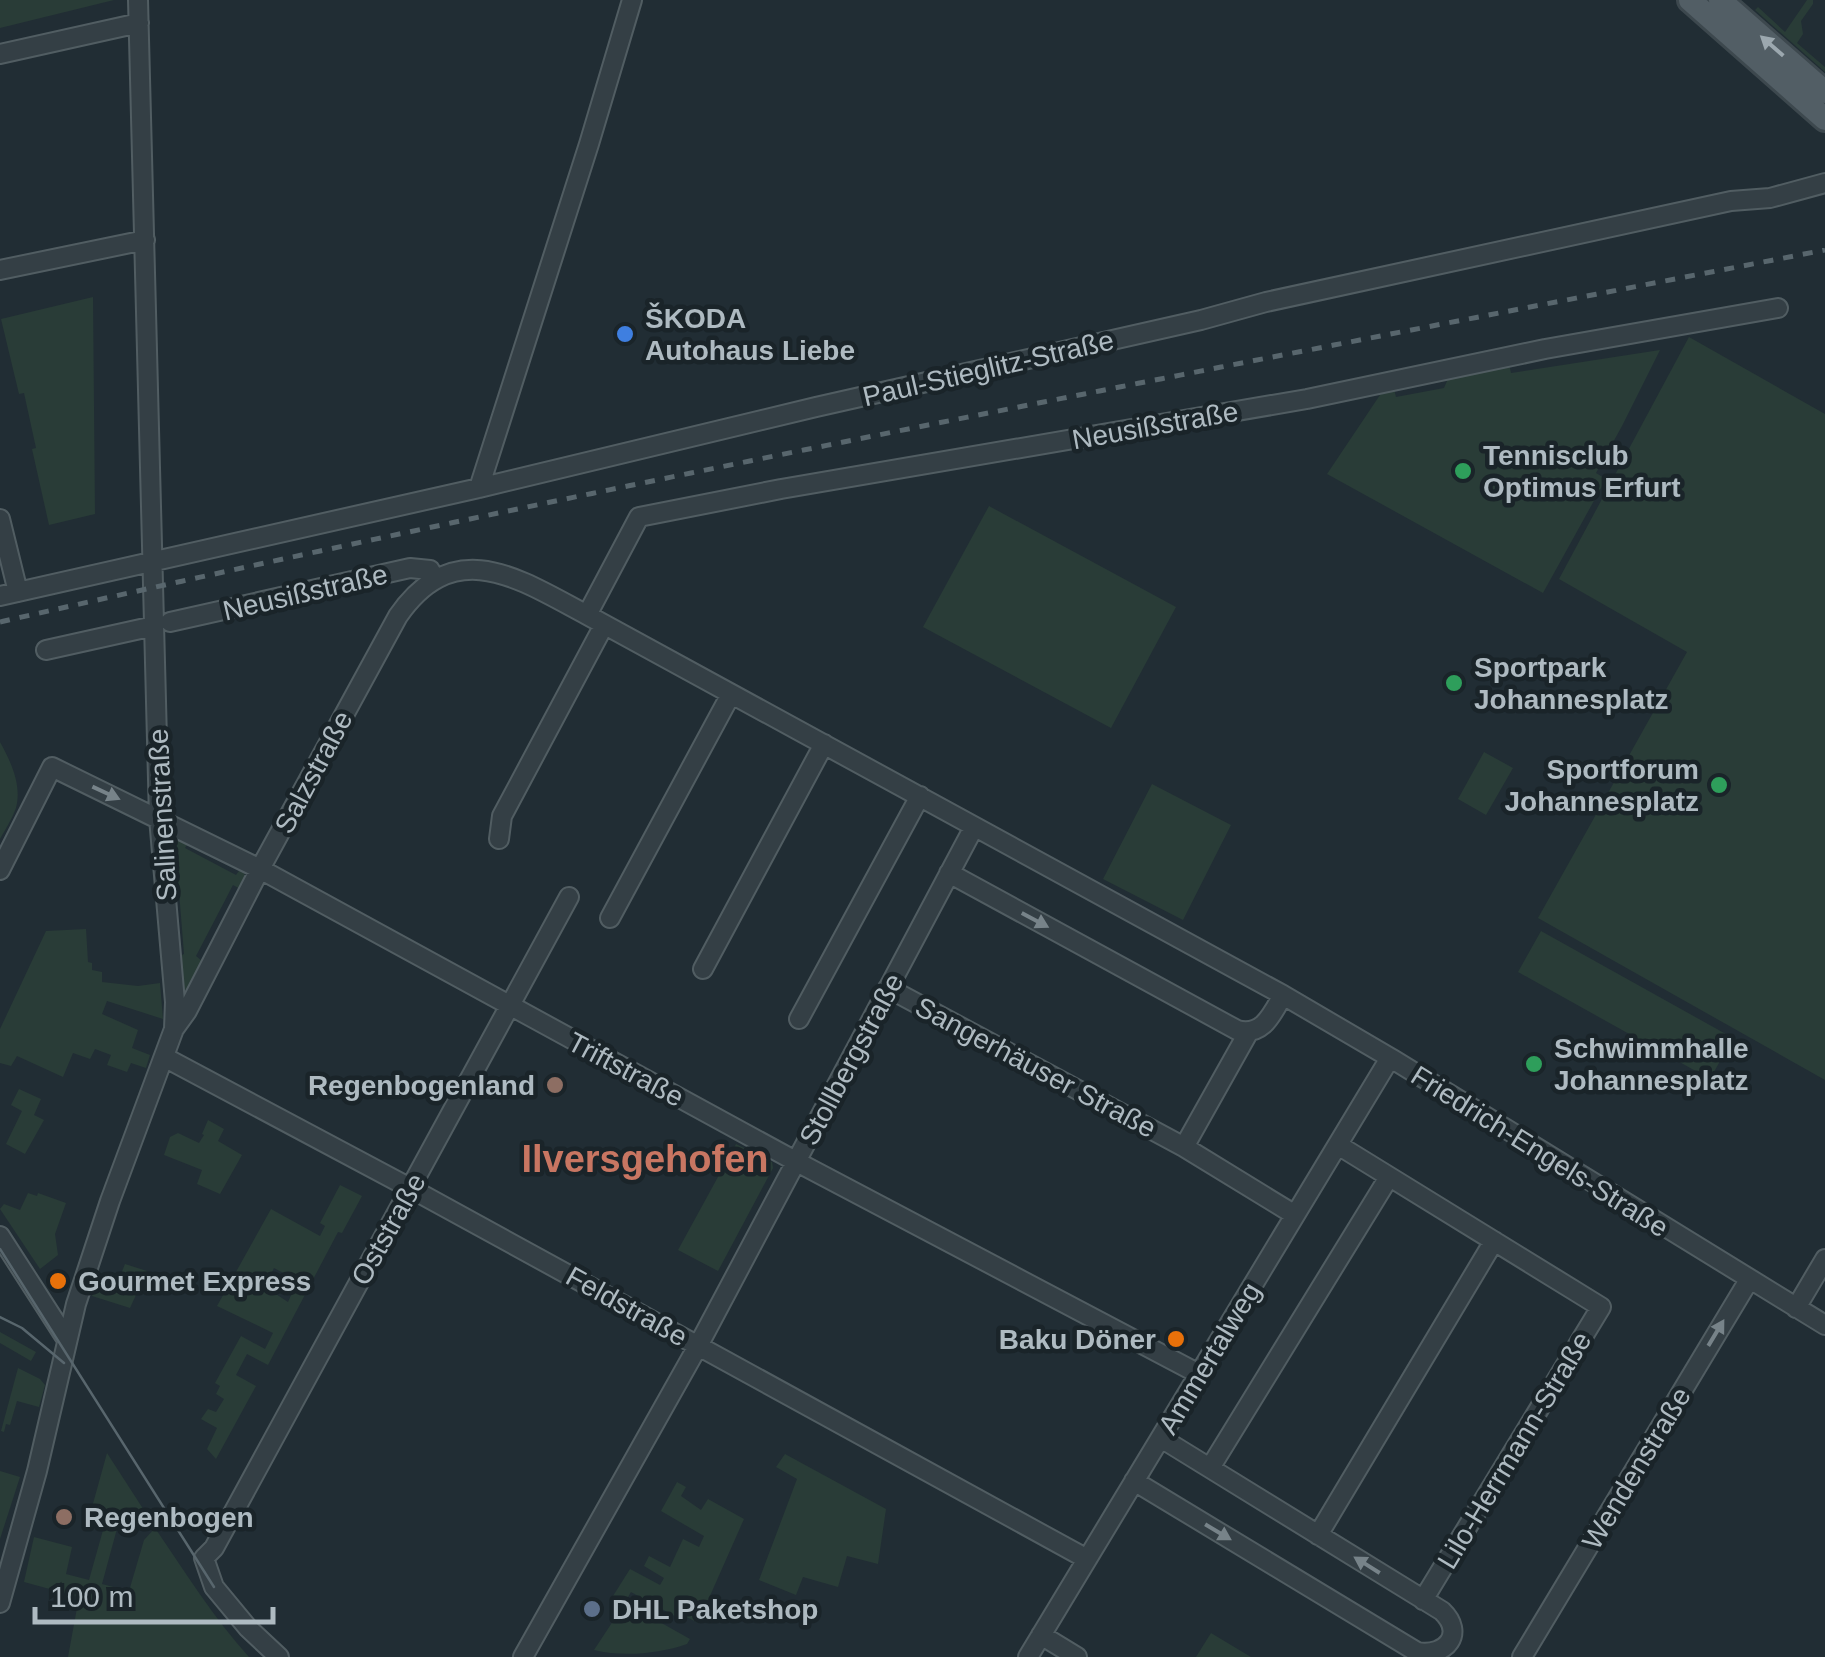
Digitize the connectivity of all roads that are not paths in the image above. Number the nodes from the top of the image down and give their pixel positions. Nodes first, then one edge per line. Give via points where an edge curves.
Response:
1 (138, 0) edge
2 (632, 0) edge
3 (1690, 0) edge
4 (1720, 0) edge
5 (138, 23) junction
6 (0, 54) edge
7 (1825, 92) edge
8 (1825, 119) edge
9 (1825, 183) edge
10 (145, 240) junction
11 (0, 270) edge
12 (1778, 308) dead end
13 (479, 488) junction
14 (0, 518) edge
15 (153, 561) junction
16 (435, 579) junction
17 (9, 594) edge
18 (586, 615) junction
19 (162, 624) junction
20 (604, 625) junction
21 (46, 650) dead end
22 (730, 694) junction
23 (824, 744) junction
24 (920, 796) junction
25 (159, 818) junction
26 (974, 827) junction
27 (500, 839) dead end
28 (260, 869) junction
29 (0, 870) edge
30 (949, 873) junction
31 (570, 897) dead end
32 (610, 918) dead end
33 (704, 969) dead end
34 (888, 988) junction
35 (1284, 995) junction
36 (510, 1006) junction
37 (799, 1020) dead end
38 (174, 1029) junction
39 (1248, 1033) junction
40 (164, 1057) junction
41 (1390, 1058) junction
42 (1338, 1145) junction
43 (1184, 1146) junction
44 (797, 1162) junction
45 (1389, 1177) junction
46 (410, 1188) junction
47 (1295, 1216) junction
48 (0, 1236) edge
49 (1494, 1241) junction
50 (1825, 1259) edge
51 (1750, 1280) junction
52 (1796, 1308) junction
53 (1825, 1325) edge
54 (67, 1340) junction
55 (698, 1346) junction
56 (1199, 1374) junction
57 (1161, 1438) junction
58 (1210, 1468) junction
59 (1134, 1481) junction
60 (1318, 1534) junction
61 (1087, 1559) junction
62 (1423, 1600) junction
63 (0, 1603) edge
64 (1041, 1635) junction
65 (1070, 1653) edge
66 (279, 1657) edge
67 (523, 1657) edge
68 (1028, 1657) edge
69 (1522, 1657) edge

1 - 5 street, Salinenstraße
2 - 13 street
3 - 8 main road
7 -> 4 main road
5 - 6 street
5 - 10 street, Salinenstraße
9 - 13 street, Paul-Stieglitz-Straße via 1266,302
10 - 11 street
10 - 15 street, Salinenstraße
12 - 18 street, Neusißstraße via 1306,400 639,517
13 - 15 street, Paul-Stieglitz-Straße
14 - 17 street
15 - 17 street, Paul-Stieglitz-Straße
15 - 19 street, Salinenstraße
16 - 18 street, Friedrich-Engels-Straße via 468,570 496,572
16 - 19 street, Neusißstraße via 430,570 410,568
16 - 28 street, Salzstraße via 398,616
18 - 20 street, Friedrich-Engels-Straße
19 - 21 street, Neusißstraße
19 - 25 street, Salinenstraße
20 - 22 street, Friedrich-Engels-Straße
20 - 27 street via 502,816
22 - 23 street, Friedrich-Engels-Straße
22 - 32 street
23 - 24 street, Friedrich-Engels-Straße
23 - 33 street
24 - 26 street, Friedrich-Engels-Straße
24 - 37 street
25 - 28 street, Triftstraße
29 -> 25 street, Triftstraße via 52,768
25 - 38 street, Salinenstraße
26 - 30 street, Stollbergstraße
26 - 35 street, Friedrich-Engels-Straße
28 - 36 street, Triftstraße
28 - 38 street, Salzstraße
30 - 34 street, Stollbergstraße
30 -> 39 street
31 - 36 street, Oststraße
34 - 43 street, Sangerhäuser Straße
34 - 44 street, Stollbergstraße
35 - 39 street via 1266,1025
35 - 41 street, Friedrich-Engels-Straße
36 - 44 street, Triftstraße
36 - 46 street, Oststraße
38 - 40 street, Salinenstraße
39 - 43 street, Sangerhäuser Straße
40 - 46 street, Feldstraße
40 - 54 street, Salinenstraße
41 - 42 street, Ammertalweg
41 - 51 street, Friedrich-Engels-Straße
42 - 45 street, Lilo-Herrmann-Straße
42 - 47 street, Ammertalweg
43 - 47 street, Sangerhäuser Straße
44 - 55 street, Stollbergstraße
44 - 56 street, Triftstraße
45 - 49 street, Lilo-Herrmann-Straße
45 - 58 street
46 - 55 street, Feldstraße
46 - 66 street, Oststraße via 204,1558 214,1586
47 - 56 street, Ammertalweg
48 - 54 street
49 - 60 street
49 - 62 street, Lilo-Herrmann-Straße via 1601,1306
50 - 52 street
51 - 52 street, Friedrich-Engels-Straße
69 -> 51 street, Wendenstraße
52 - 53 street, Friedrich-Engels-Straße
54 - 63 street, Salinenstraße
55 - 61 street, Feldstraße
55 - 67 street, Stollbergstraße
56 - 57 street, Ammertalweg
57 - 58 street, Lilo-Herrmann-Straße
57 - 59 street, Ammertalweg
58 - 60 street, Lilo-Herrmann-Straße
59 - 61 street, Ammertalweg
59 -> 62 street, Lilo-Herrmann-Straße via 1416,1652 1438,1654 1453,1630 1447,1616
62 -> 60 street, Lilo-Herrmann-Straße
61 - 64 street, Ammertalweg
64 - 65 street
64 - 68 street, Ammertalweg

